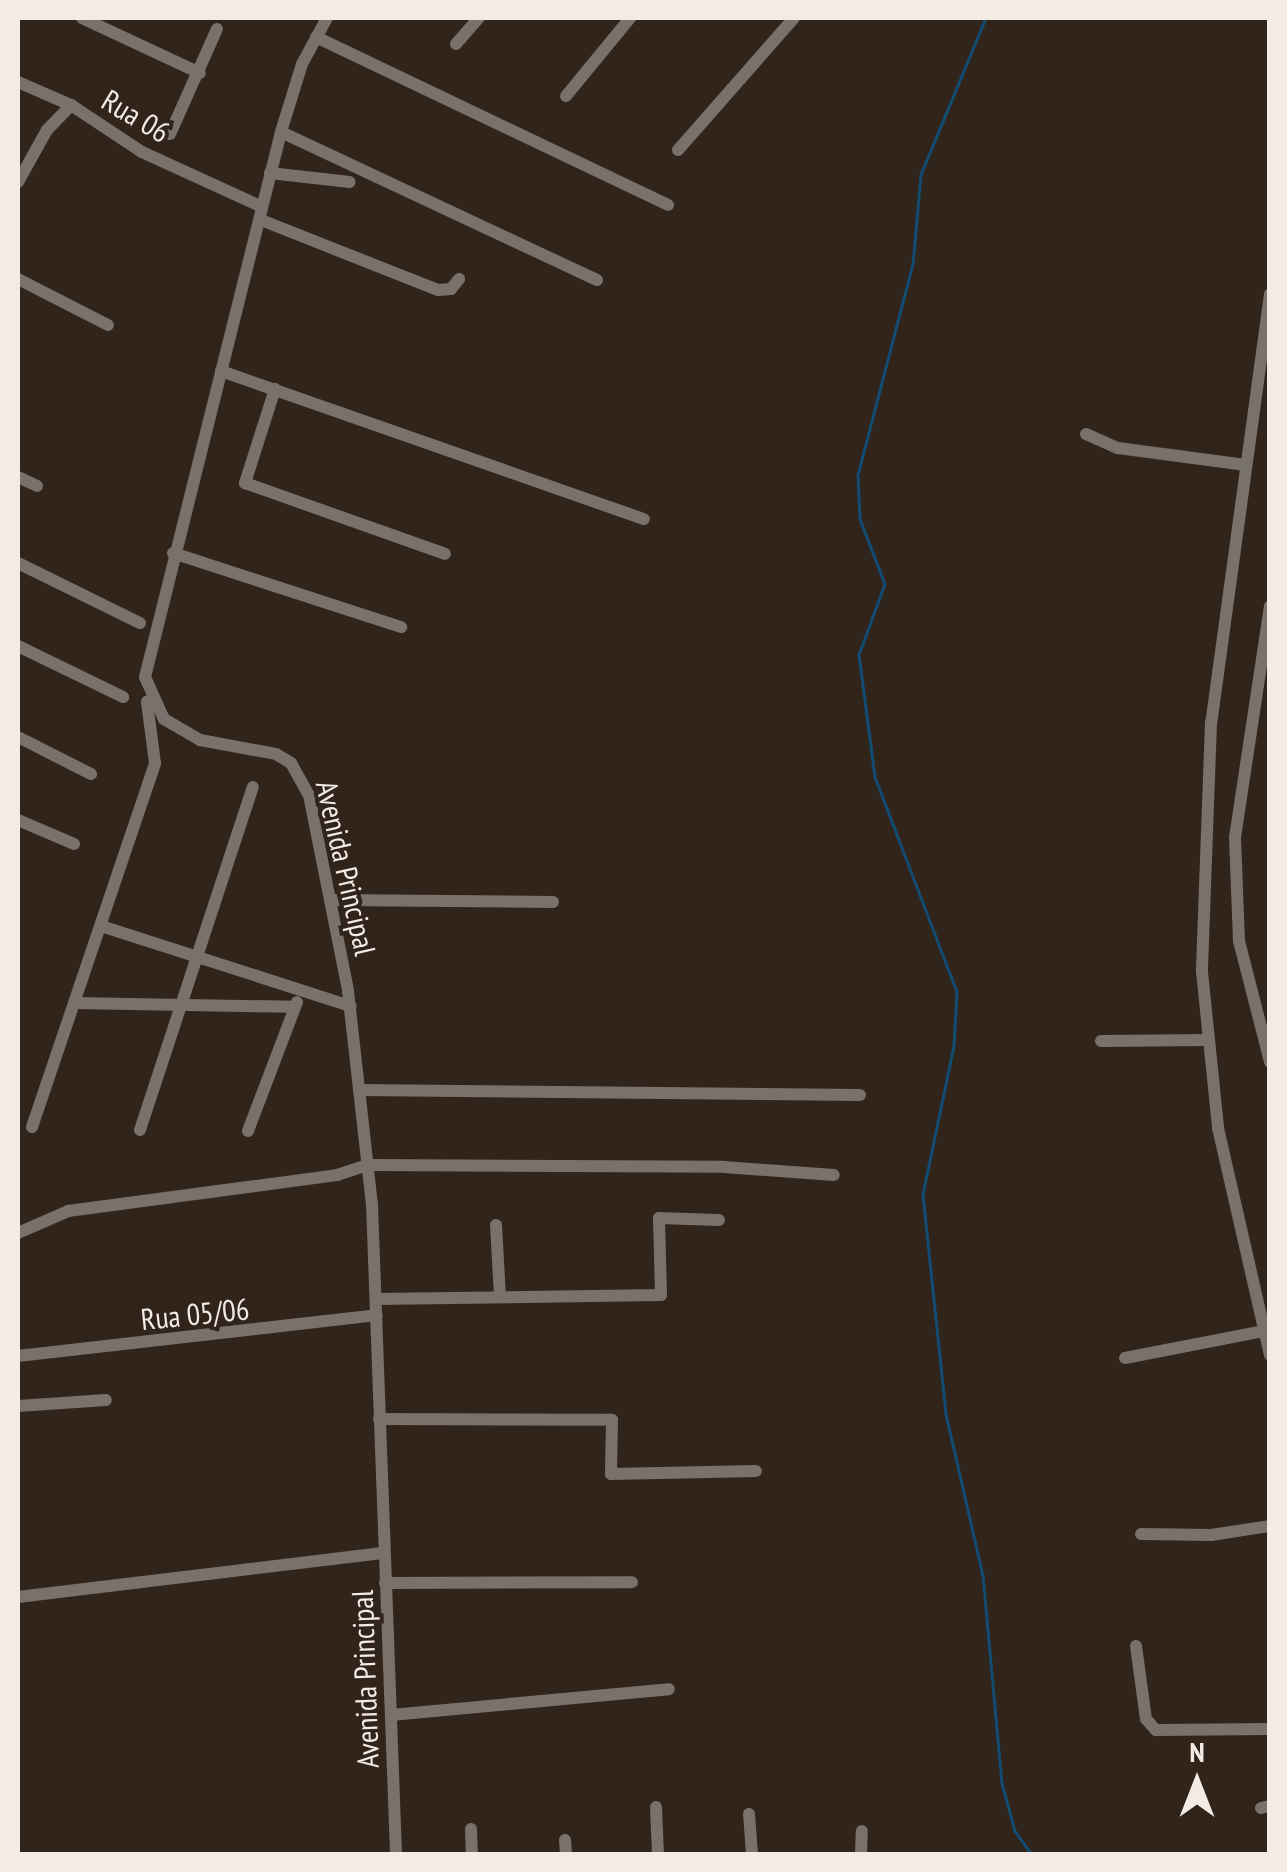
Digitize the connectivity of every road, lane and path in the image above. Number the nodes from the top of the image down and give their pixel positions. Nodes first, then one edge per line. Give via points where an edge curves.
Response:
1 (82, 18) edge
2 (328, 18) edge
3 (479, 18) edge
4 (630, 18) edge
5 (794, 18) edge
6 (217, 28) dead end
7 (316, 37) junction
8 (456, 44) dead end
9 (200, 72) junction
10 (18, 82) edge
11 (566, 96) dead end
12 (70, 105) junction
13 (281, 132) junction
14 (170, 134) dead end
15 (678, 150) dead end
16 (22, 161) edge
17 (270, 173) junction
18 (18, 182) edge
19 (349, 182) dead end
20 (668, 205) dead end
21 (261, 213) junction
22 (18, 278) edge
23 (459, 279) dead end
24 (597, 280) dead end
25 (1270, 294) edge
26 (108, 325) dead end
27 (221, 371) junction
28 (275, 389) junction
29 (1086, 434) dead end
30 (1246, 465) junction
31 (18, 477) edge
32 (37, 486) dead end
33 (644, 519) dead end
34 (173, 553) junction
35 (444, 554) dead end
36 (18, 564) edge
37 (1270, 606) edge
38 (140, 623) dead end
39 (401, 627) dead end
40 (18, 646) edge
41 (149, 694) junction
42 (123, 697) dead end
43 (18, 737) edge
44 (92, 774) dead end
45 (254, 787) dead end
46 (18, 820) edge
47 (74, 844) dead end
48 (330, 900) junction
49 (553, 902) dead end
50 (101, 926) junction
51 (198, 958) junction
52 (297, 1000) junction
53 (75, 1003) junction
54 (182, 1005) junction
55 (350, 1006) junction
56 (1206, 1040) junction
57 (1101, 1041) dead end
58 (1270, 1062) edge
59 (358, 1090) junction
60 (860, 1095) dead end
61 (32, 1128) dead end
62 (140, 1130) dead end
63 (248, 1130) dead end
64 (368, 1165) junction
65 (834, 1174) dead end
66 (719, 1220) dead end
67 (496, 1224) dead end
68 (18, 1233) edge
69 (500, 1297) junction
70 (376, 1299) junction
71 (377, 1316) junction
72 (1264, 1331) junction
73 (1270, 1355) edge
74 (18, 1356) edge
75 (1125, 1358) dead end
76 (106, 1400) dead end
77 (18, 1406) edge
78 (379, 1418) junction
79 (756, 1471) dead end
80 (1270, 1526) edge
81 (1141, 1534) dead end
82 (384, 1553) junction
83 (632, 1582) dead end
84 (386, 1583) junction
85 (18, 1598) edge
86 (1136, 1646) dead end
87 (669, 1689) dead end
88 (391, 1715) junction
89 (1270, 1729) edge
90 (656, 1808) dead end
91 (749, 1814) dead end
92 (472, 1829) dead end
93 (862, 1832) dead end
94 (396, 1854) edge
95 (472, 1854) edge
96 (658, 1854) edge
97 (752, 1854) edge
98 (861, 1854) edge

1 - 9 street
2 - 7 street
3 - 8 street
4 - 11 street
5 - 15 street
6 - 9 street
7 - 13 street
7 - 20 street
9 - 14 street
10 - 12 street
12 - 16 street, Rua 06
12 - 21 street, Rua 06 via 142,152
13 - 17 street
13 - 24 street
16 - 18 street, Rua 06
17 - 19 street
17 - 21 street
21 - 23 street, Rua 06 via 438,290 451,290
21 - 27 street
22 - 26 street
25 - 30 street
27 - 28 street
27 - 34 street
28 - 33 street
28 - 35 street via 245,483
29 - 30 street via 1118,448
30 - 56 street via 1210,724 1202,871
31 - 32 street
34 - 39 street
34 - 41 street via 147,648
36 - 38 street
37 - 58 street via 1235,837 1239,941
40 - 42 street
41 - 48 street, Avenida Principal via 164,719 184,733 260,748 292,764 309,795
41 - 50 street via 155,762
43 - 44 street
45 - 51 street
46 - 47 street
48 - 49 street
48 - 55 street, Avenida Principal
50 - 51 street
50 - 53 street
51 - 52 street
51 - 54 street
52 - 54 street
52 - 55 street
52 - 63 street
53 - 54 street
53 - 61 street
54 - 62 street
55 - 59 street, Avenida Principal
56 - 57 street
56 - 72 street via 1228,1183
59 - 60 street
59 - 64 street, Avenida Principal
64 - 65 street
64 - 68 street via 337,1175 68,1211
64 - 70 street, Avenida Principal
66 - 69 street via 659,1218 660,1295
67 - 69 street
69 - 70 street
70 - 71 street, Avenida Principal
71 - 74 street, Rua 05/06
71 - 78 street, Avenida Principal
72 - 73 street
72 - 75 street
76 - 77 street
78 - 79 street via 612,1420 612,1474
78 - 82 street, Avenida Principal
80 - 81 street via 1210,1535
82 - 84 street, Avenida Principal
82 - 85 street
83 - 84 street
84 - 88 street, Avenida Principal
86 - 89 street via 1146,1719 1156,1730
87 - 88 street
88 - 94 street, Avenida Principal
90 - 96 street
91 - 97 street
92 - 95 street
93 - 98 street

